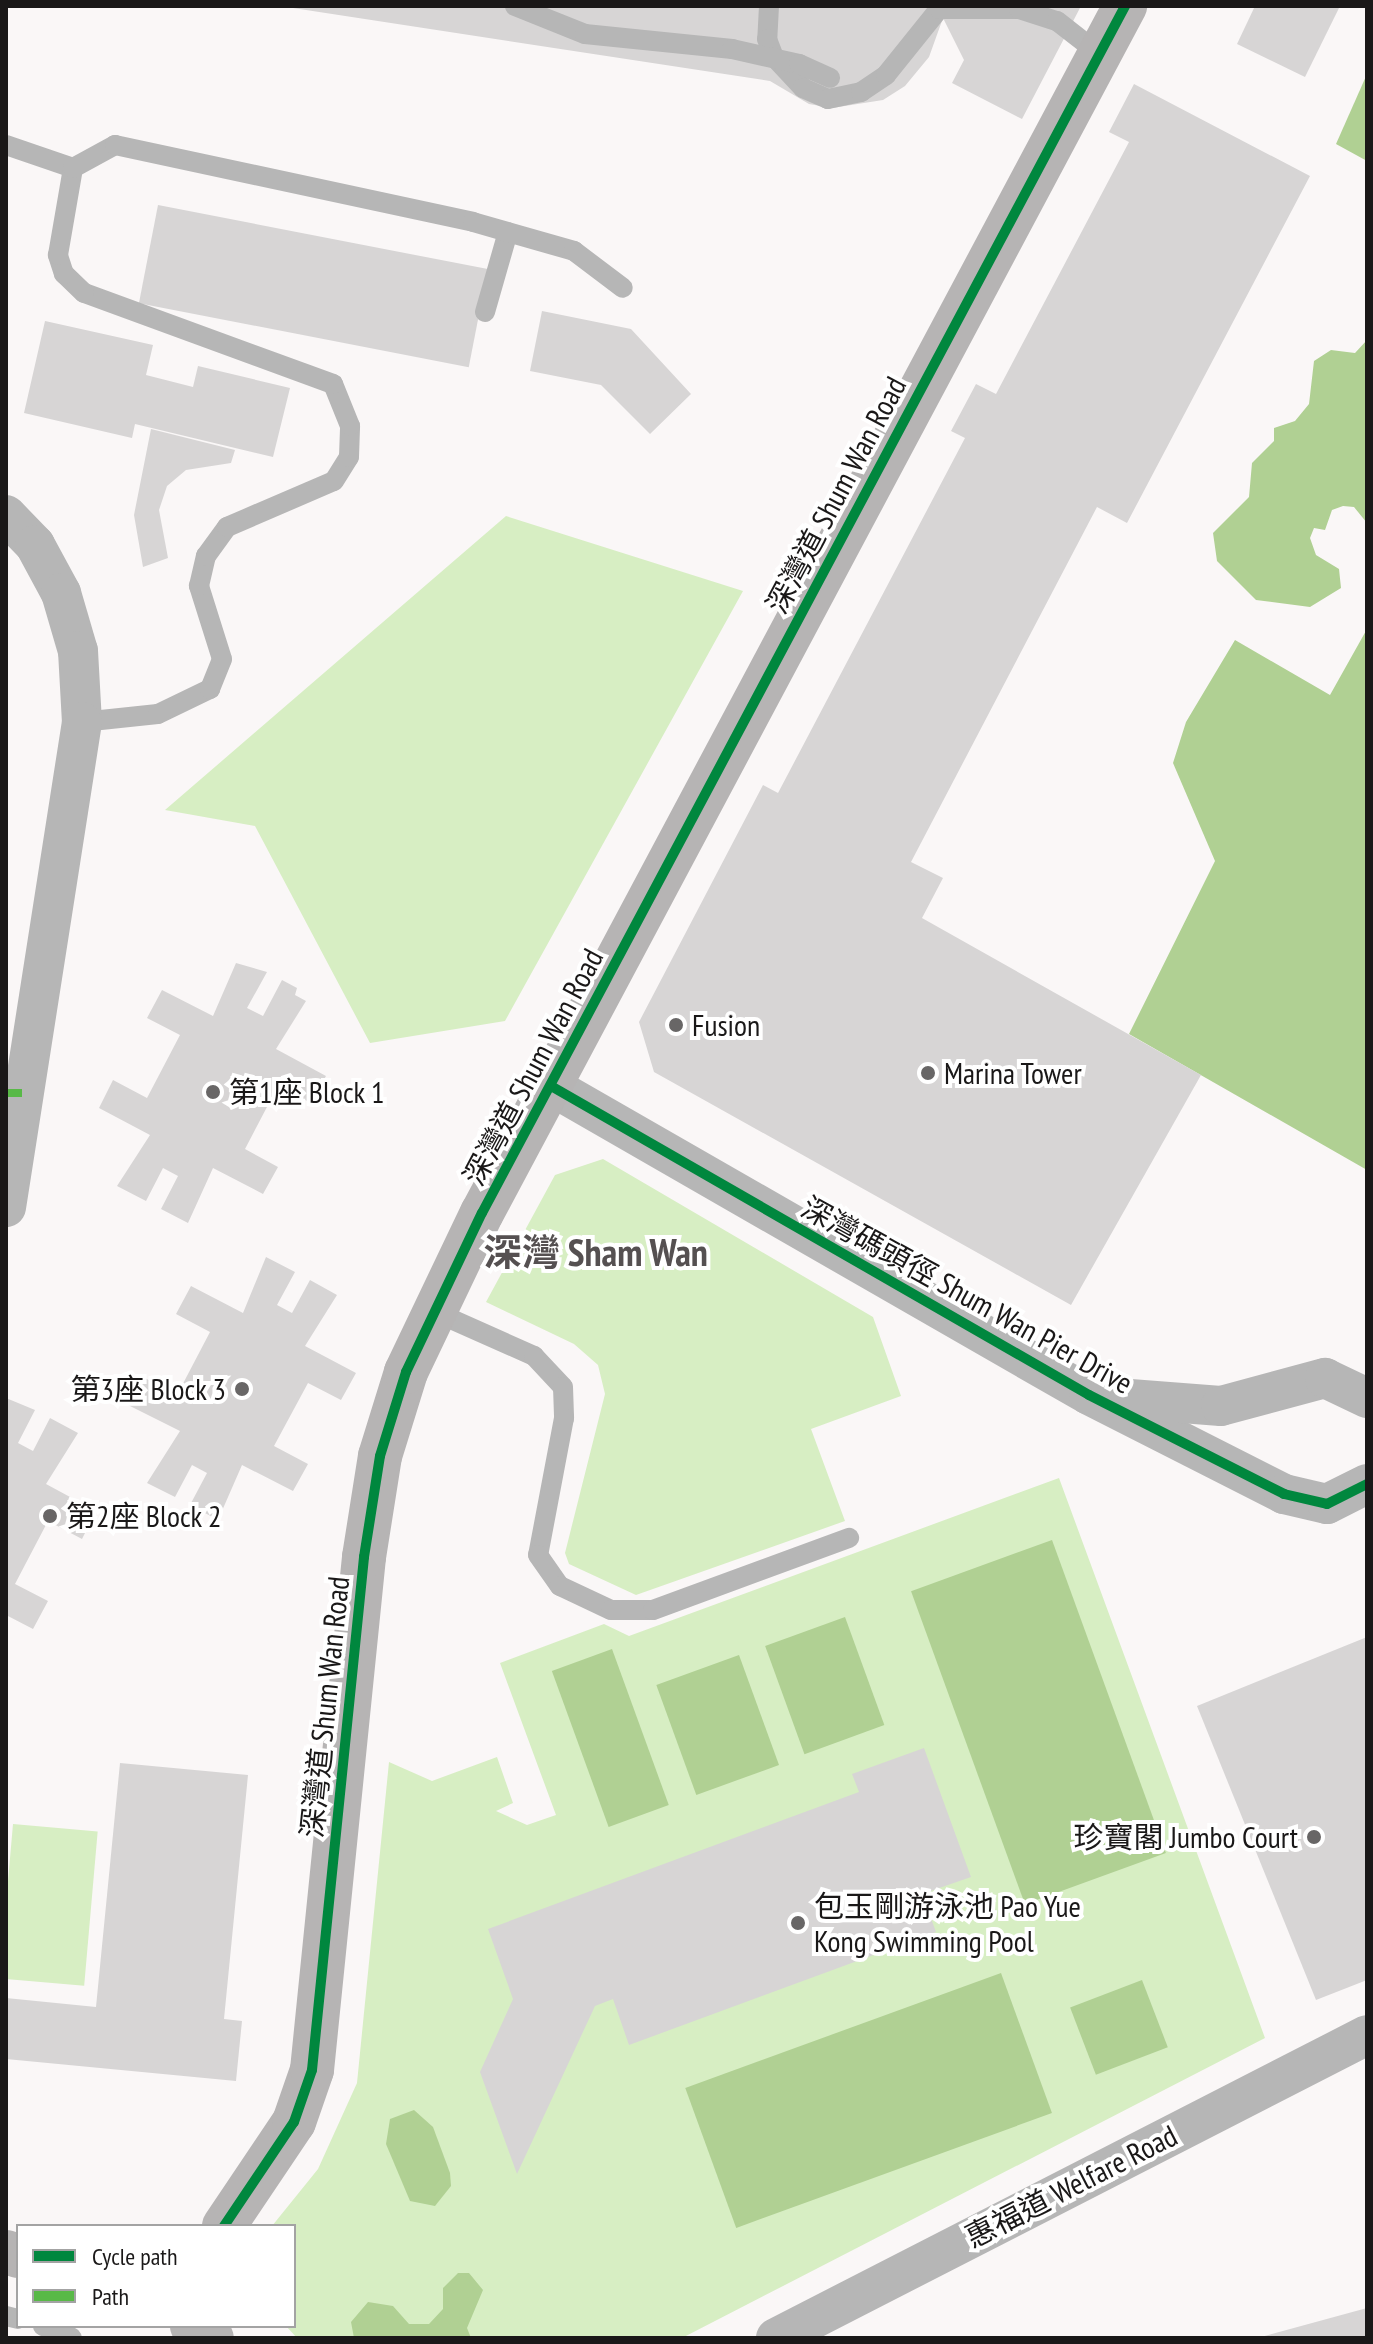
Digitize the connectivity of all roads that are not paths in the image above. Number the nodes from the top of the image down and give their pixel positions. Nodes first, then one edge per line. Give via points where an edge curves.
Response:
1 (515, 6) edge
2 (769, 6) edge
3 (1058, 6) edge
4 (1125, 6) edge
5 (1091, 49) junction
6 (830, 78) dead end
7 (6, 145) edge
8 (73, 168) junction
9 (508, 232) junction
10 (623, 288) dead end
11 (485, 312) dead end
12 (6, 515) edge
13 (82, 722) junction
14 (551, 1086) junction
15 (6, 1207) edge
16 (433, 1311) junction
17 (1089, 1395) junction
18 (1367, 1398) edge
19 (1367, 1484) edge
20 (849, 1538) dead end
21 (1367, 2035) edge
22 (230, 2214) edge
23 (201, 2224) edge
24 (48, 2328) edge
25 (72, 2338) edge
26 (776, 2338) edge

1 - 6 lane, bridge via 585,34 732,49 799,64
2 - 5 lane via 767,39 774,57 803,88 828,99 861,92 880,80 939,9 1019,9 1057,21
3 - 5 lane
4 - 5 street, 深灣道 Shum Wan Road
5 - 14 street, 深灣道 Shum Wan Road
7 - 8 lane
8 - 9 lane via 115,145
8 - 13 lane via 58,255 64,274 84,293 333,384 350,426 349,457 334,481 227,527 206,556 199,586 222,659 210,689 158,714
9 - 10 lane via 574,251
9 - 11 lane
12 - 13 street via 35,545 61,593 78,651
13 - 15 street
14 - 16 street, 深灣道 Shum Wan Road
14 - 17 street, 深灣碼頭徑 Shum Wan Pier Drive
16 - 20 lane via 534,1356 563,1387 564,1418 538,1555 560,1586 611,1610 653,1610
16 - 22 street, 深灣道 Shum Wan Road via 392,1414 372,1500 312,2070 294,2122
17 - 18 street, 深灣碼頭徑 Shum Wan Pier Drive via 1221,1406 1325,1378
17 - 19 street, 深灣碼頭徑 Shum Wan Pier Drive via 1310,1503 1343,1500
21 - 26 street, 惠福道 Welfare Road
22 - 23 street
24 - 25 lane

